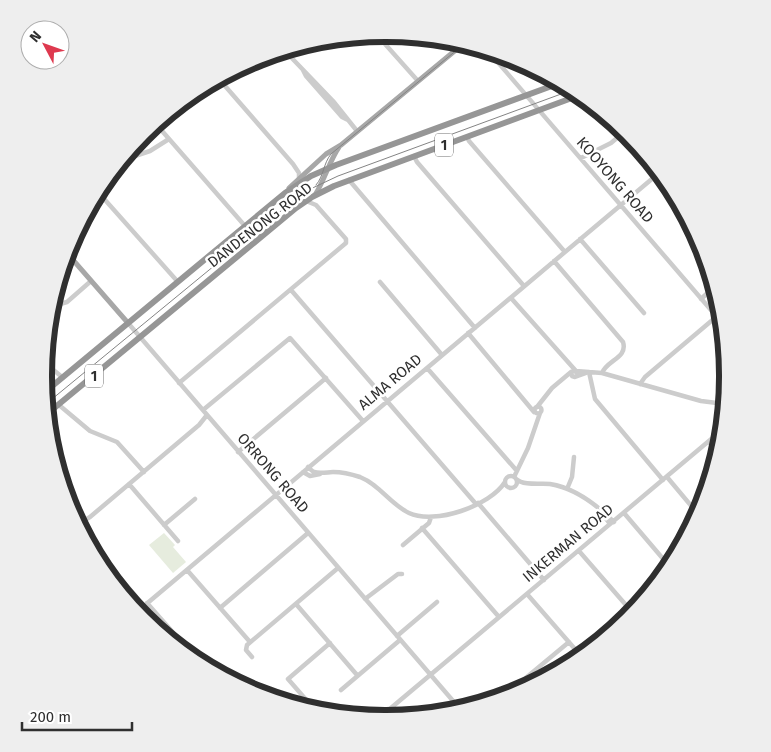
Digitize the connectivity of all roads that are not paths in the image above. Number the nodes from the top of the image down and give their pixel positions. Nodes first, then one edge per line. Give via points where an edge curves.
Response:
1 (383, 42) edge
2 (456, 50) edge
3 (291, 56) edge
4 (498, 62) edge
5 (418, 81) junction
6 (224, 84) edge
7 (551, 86) edge
8 (527, 95) junction
9 (570, 99) edge
10 (540, 110) junction
11 (161, 130) edge
12 (357, 131) junction
13 (467, 137) junction
14 (168, 138) junction
15 (617, 138) dead end
16 (341, 144) junction
17 (135, 156) edge
18 (414, 156) junction
19 (581, 158) junction
20 (294, 164) junction
21 (329, 168) junction
22 (311, 169) junction
23 (653, 177) edge
24 (299, 178) junction
25 (349, 180) junction
26 (285, 193) junction
27 (315, 195) junction
28 (104, 198) edge
29 (306, 201) junction
30 (316, 205) junction
31 (621, 205) junction
32 (245, 226) junction
33 (580, 239) junction
34 (565, 252) junction
35 (73, 260) edge
36 (554, 261) junction
37 (91, 281) junction
38 (178, 282) junction
39 (380, 282) dead end
40 (524, 286) junction
41 (291, 290) junction
42 (708, 292) edge
43 (511, 298) junction
44 (701, 298) junction
45 (60, 304) edge
46 (644, 313) dead end
47 (713, 314) edge
48 (714, 319) edge
49 (128, 323) junction
50 (475, 328) junction
51 (468, 333) junction
52 (140, 338) junction
53 (442, 355) junction
54 (427, 368) junction
55 (52, 371) edge
56 (589, 372) junction
57 (574, 373) junction
58 (52, 374) edge
59 (602, 374) junction
60 (62, 377) junction
61 (326, 378) junction
62 (55, 383) junction
63 (179, 383) junction
64 (640, 384) junction
65 (52, 385) edge
66 (387, 402) junction
67 (718, 403) edge
68 (59, 405) junction
69 (54, 409) edge
70 (537, 410) junction
71 (205, 412) junction
72 (211, 419) junction
73 (363, 422) junction
74 (198, 426) junction
75 (713, 438) edge
76 (709, 442) junction
77 (712, 445) edge
78 (238, 452) junction
79 (574, 457) dead end
80 (308, 467) junction
81 (516, 470) junction
82 (144, 472) junction
83 (303, 472) junction
84 (326, 472) junction
85 (513, 478) junction
86 (665, 478) junction
87 (505, 482) junction
88 (526, 483) junction
89 (129, 484) junction
90 (513, 487) junction
91 (567, 489) junction
92 (493, 494) junction
93 (276, 495) junction
94 (195, 500) dead end
95 (477, 504) junction
96 (692, 508) edge
97 (624, 513) junction
98 (90, 517) junction
99 (431, 517) junction
100 (84, 520) edge
101 (85, 522) edge
102 (612, 523) junction
103 (164, 525) junction
104 (422, 528) junction
105 (308, 534) junction
106 (178, 541) dead end
107 (403, 544) dead end
108 (579, 551) junction
109 (664, 560) edge
110 (338, 568) junction
111 (114, 569) edge
112 (187, 570) junction
113 (402, 574) dead end
114 (544, 580) junction
115 (527, 594) junction
116 (365, 599) junction
117 (437, 602) dead end
118 (146, 604) junction
119 (296, 604) junction
120 (627, 606) edge
121 (220, 608) junction
122 (499, 617) junction
123 (169, 629) edge
124 (398, 638) junction
125 (250, 642) junction
126 (568, 642) junction
127 (330, 643) junction
128 (575, 650) edge
129 (252, 657) dead end
130 (358, 675) junction
131 (430, 675) junction
132 (524, 679) edge
133 (341, 690) dead end
134 (306, 700) edge
135 (454, 702) edge
136 (389, 710) edge

1 - 5 street
2 - 5 main road
3 - 12 street
4 - 8 street, KOOYONG ROAD
5 - 12 main road
6 - 20 street
7 - 8 highway, DANDENONG ROAD / 1
8 - 10 street, KOOYONG ROAD
8 - 21 highway, DANDENONG ROAD / 1
9 - 10 highway, DANDENONG ROAD / 1
10 - 13 highway, DANDENONG ROAD / 1
10 - 19 street, KOOYONG ROAD
11 - 14 street
12 - 16 main road
13 - 18 highway, DANDENONG ROAD / 1
13 - 34 street
14 - 17 street via 157,147
14 - 32 street
15 - 19 street
16 - 21 main road
16 - 22 main road
18 - 25 highway, DANDENONG ROAD / 1
18 - 40 street
19 - 31 street, KOOYONG ROAD
20 - 22 street via 304,170
20 - 24 street
21 - 26 highway, DANDENONG ROAD / 1
21 - 27 main road
22 - 24 main road
23 - 31 street, ALMA ROAD
24 - 26 main road
25 - 27 highway, DANDENONG ROAD / 1
25 - 50 street
26 - 32 highway, DANDENONG ROAD / 1
27 - 29 highway, DANDENONG ROAD / 1
27 - 30 street
28 - 38 street
29 - 30 street
29 - 52 highway, DANDENONG ROAD / 1
30 - 41 street via 347,242
31 - 33 street, ALMA ROAD
31 - 44 street, KOOYONG ROAD
32 - 38 highway, DANDENONG ROAD / 1
33 - 34 street, ALMA ROAD
33 - 46 street
34 - 36 street, ALMA ROAD
35 - 37 main road, ORRONG ROAD
36 - 40 street, ALMA ROAD
36 - 59 street via 623,342 623,353
37 - 45 street via 67,302
37 - 49 main road, ORRONG ROAD
38 - 49 highway, DANDENONG ROAD / 1
39 - 53 street
40 - 43 street, ALMA ROAD
41 - 63 street
41 - 66 street
42 - 44 street
43 - 50 street, ALMA ROAD
43 - 57 street
44 - 47 street, KOOYONG ROAD
48 - 64 street
49 - 52 street, ORRONG ROAD
49 - 60 highway, DANDENONG ROAD / 1
50 - 51 street, ALMA ROAD
51 - 53 street, ALMA ROAD
51 - 70 street
52 - 63 street, ORRONG ROAD
52 - 68 highway, DANDENONG ROAD / 1
53 - 54 street, ALMA ROAD
54 - 66 street, ALMA ROAD
54 - 81 street
55 - 60 street
56 - 57 street
56 - 59 street
56 - 86 street via 595,399
57 - 70 street via 552,388
58 - 62 street
59 - 64 street
60 - 62 highway, DANDENONG ROAD / 1
61 - 71 street via 290,338
61 - 73 street
61 - 78 street
62 - 65 highway, DANDENONG ROAD / 1
63 - 71 street, ORRONG ROAD
64 - 67 street
66 - 73 street, ALMA ROAD
66 - 95 street
68 - 69 highway, DANDENONG ROAD / 1
68 - 82 street via 90,431 117,442
70 - 81 street via 536,426
71 - 72 street, ORRONG ROAD
71 - 74 street
72 - 74 street
72 - 78 street, ORRONG ROAD
73 - 80 street, ALMA ROAD
74 - 82 street
75 - 76 street, INKERMAN ROAD
76 - 77 street
76 - 86 street, INKERMAN ROAD
78 - 93 street, ORRONG ROAD
79 - 91 street
80 - 83 street, ALMA ROAD
80 - 84 street via 314,472
81 - 85 street
82 - 89 street
83 - 84 street via 310,476
83 - 93 street, ALMA ROAD
84 - 99 street via 364,479 408,513
85 - 87 street
85 - 88 street
85 - 90 street via 517,483
86 - 96 street
86 - 97 street, INKERMAN ROAD
87 - 90 street via 506,486
87 - 92 street
88 - 90 street
88 - 91 street via 551,484
89 - 98 street
89 - 103 street
90 - 92 street
91 - 102 street via 584,497
92 - 95 street
93 - 105 street, ORRONG ROAD
93 - 112 street, ALMA ROAD
94 - 103 street
95 - 99 street via 451,514
95 - 114 street
97 - 102 street, INKERMAN ROAD
97 - 109 street
98 - 100 street
98 - 101 street
99 - 104 street
102 - 108 street, INKERMAN ROAD
103 - 106 street
104 - 107 street
104 - 122 street
105 - 110 street, ORRONG ROAD
105 - 121 street
108 - 114 street, INKERMAN ROAD
108 - 120 street
110 - 116 street, ORRONG ROAD
110 - 119 street
111 - 118 street
112 - 118 street, ALMA ROAD
112 - 121 street
113 - 116 street
114 - 115 street, INKERMAN ROAD
115 - 122 street, INKERMAN ROAD
115 - 126 street
116 - 124 street, ORRONG ROAD
117 - 124 street
118 - 123 street
119 - 125 street
119 - 127 street
121 - 125 street
122 - 131 street, INKERMAN ROAD
124 - 130 street
124 - 131 street, ORRONG ROAD
125 - 129 street via 245,649
126 - 128 street
126 - 132 street
127 - 130 street
127 - 134 street via 288,680
130 - 133 street
131 - 135 street, ORRONG ROAD
131 - 136 street, INKERMAN ROAD

